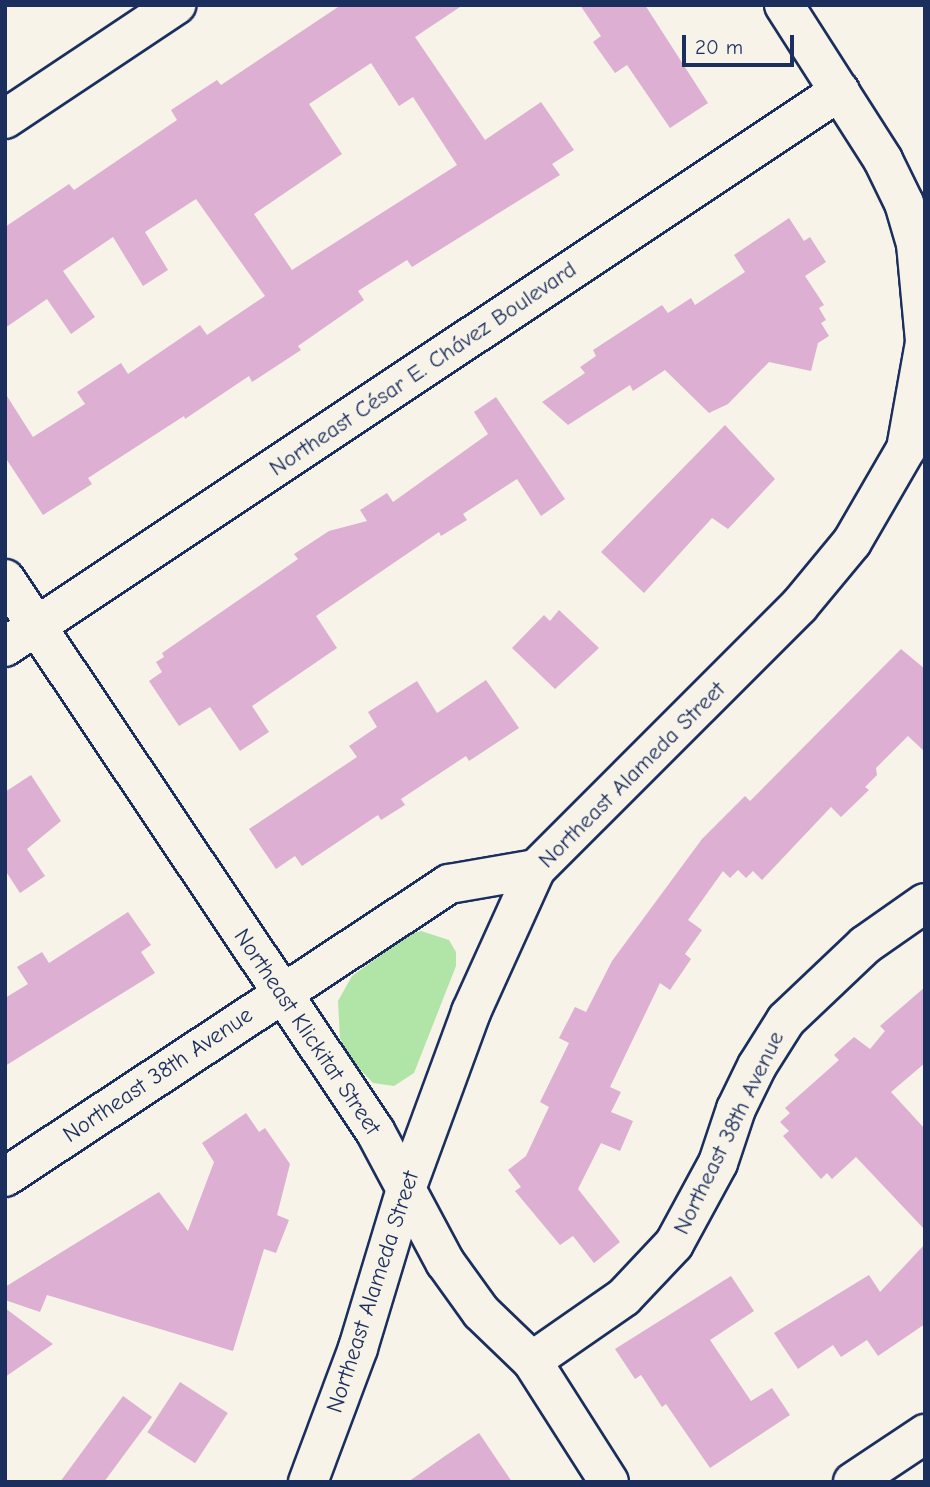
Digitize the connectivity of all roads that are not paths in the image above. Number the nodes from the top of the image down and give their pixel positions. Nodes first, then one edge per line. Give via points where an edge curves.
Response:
1 (176, 5) edge
2 (784, 5) edge
3 (841, 91) junction
4 (5, 119) edge
5 (925, 342) edge
6 (5, 579) edge
7 (37, 626) junction
8 (5, 647) edge
9 (536, 869) junction
10 (925, 903) edge
11 (281, 993) junction
12 (5, 1177) edge
13 (406, 1189) junction
14 (532, 1361) junction
15 (925, 1434) edge
16 (308, 1482) edge
17 (609, 1482) edge
18 (853, 1482) edge

1 - 4 street
2 - 3 street, Northeast Alameda Street
3 - 5 street, Northeast Alameda Street via 904,204 916,244
3 - 7 street, Northeast César E. Chávez Boulevard
5 - 9 street, Northeast Alameda Street via 906,449 852,542 799,606
6 - 7 street, Northeast Klickitat Street
7 - 8 street, Northeast César E. Chávez Boulevard
7 - 11 street, Northeast Klickitat Street
9 - 11 street, Northeast 38th Avenue via 449,884
9 - 13 street, Northeast Alameda Street via 471,1012
10 - 14 street, Northeast 38th Avenue via 865,945 786,1020 757,1066 718,1163 674,1244 624,1297
11 - 12 street, Northeast 38th Avenue
11 - 13 street, Northeast Klickitat Street via 375,1130
13 - 14 street, Northeast Klickitat Street via 452,1272 481,1312
13 - 16 street, Northeast Alameda Street via 358,1348
14 - 17 street, Northeast Klickitat Street
15 - 18 street

